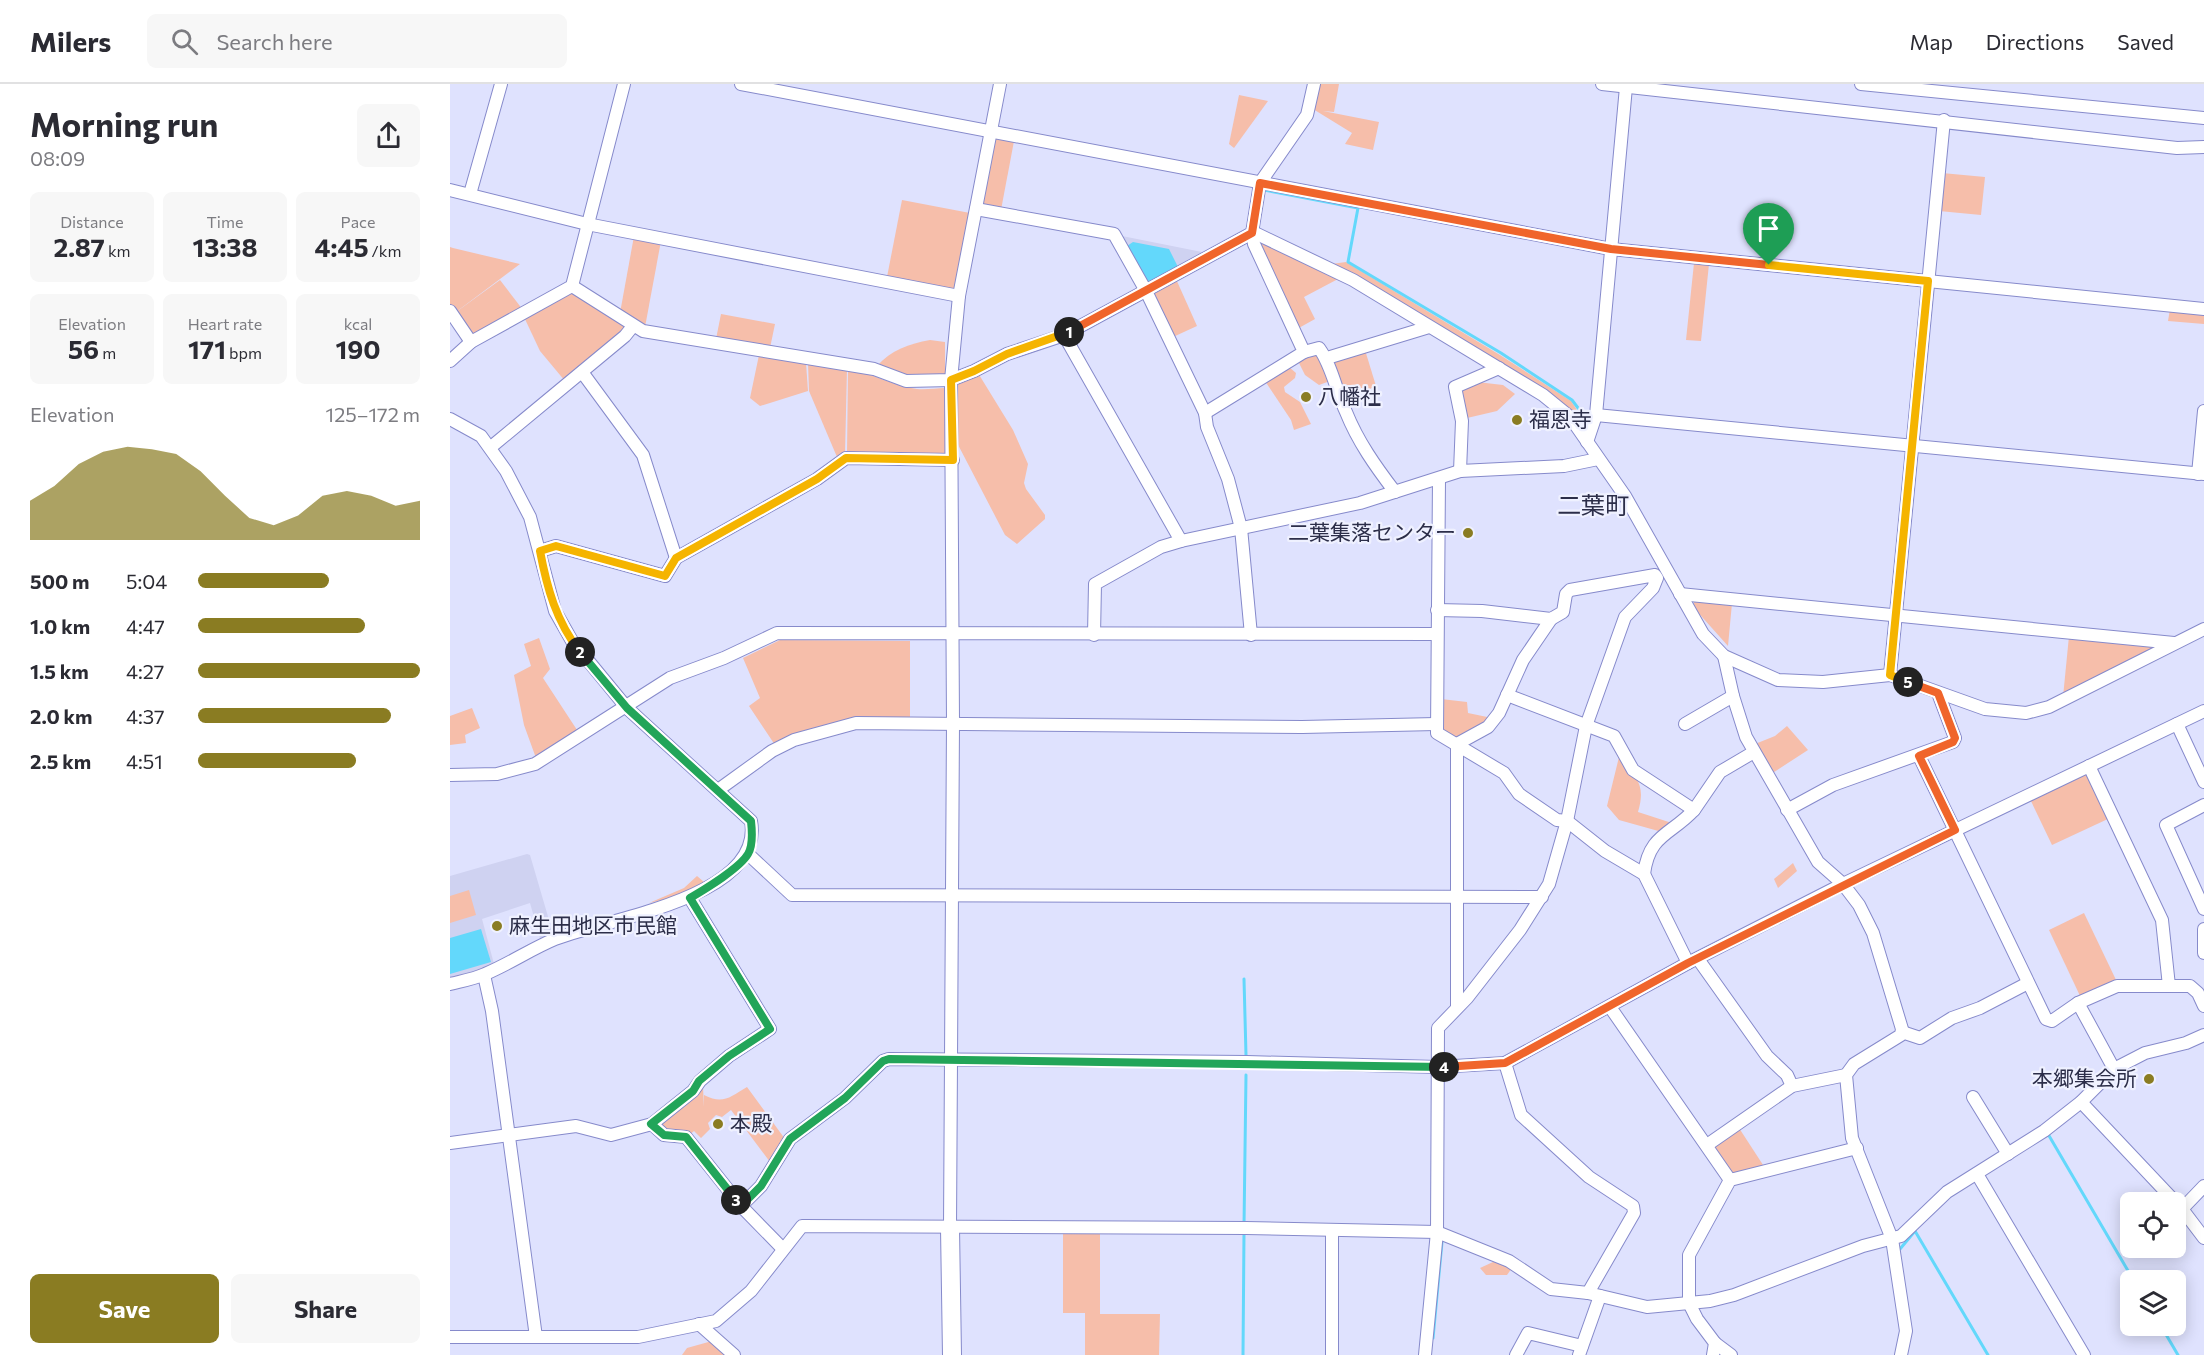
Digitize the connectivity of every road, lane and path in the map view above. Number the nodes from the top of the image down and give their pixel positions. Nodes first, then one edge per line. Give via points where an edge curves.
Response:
1 (501, 84) edge
2 (624, 84) edge
3 (741, 84) edge
4 (1000, 84) edge
5 (1314, 84) edge
6 (1602, 84) edge
7 (1661, 84) edge
8 (1862, 84) edge
9 (1626, 87) junction
10 (1690, 94) junction
11 (2204, 118) edge
12 (1944, 120) junction
13 (991, 132) junction
14 (2204, 147) edge
15 (1260, 183) junction
16 (450, 190) edge
17 (470, 194) junction
18 (976, 209) junction
19 (587, 224) junction
20 (1252, 233) junction
21 (1611, 249) junction
22 (1928, 281) junction
23 (572, 285) junction
24 (1146, 291) junction
25 (959, 296) junction
26 (2204, 309) edge
27 (450, 311) edge
28 (633, 326) junction
29 (1429, 327) junction
30 (1064, 335) junction
31 (471, 342) junction
32 (1304, 352) junction
33 (1327, 358) junction
34 (450, 361) edge
35 (1499, 368) junction
36 (582, 372) junction
37 (951, 380) junction
38 (2204, 411) edge
39 (1205, 412) junction
40 (1596, 415) junction
41 (450, 419) edge
42 (1587, 442) junction
43 (1912, 446) junction
44 (491, 447) junction
45 (1598, 459) junction
46 (953, 460) junction
47 (1460, 471) junction
48 (2201, 474) edge
49 (1439, 479) junction
50 (1395, 492) junction
51 (1241, 528) junction
52 (1181, 541) junction
53 (540, 551) junction
54 (676, 558) junction
55 (1680, 594) junction
56 (1437, 610) junction
57 (1896, 615) junction
58 (1551, 619) junction
59 (2204, 629) edge
60 (953, 634) junction
61 (1437, 634) junction
62 (1094, 635) junction
63 (1251, 635) junction
64 (2176, 643) junction
65 (1724, 656) junction
66 (1890, 675) junction
67 (1938, 693) junction
68 (1507, 695) junction
69 (1733, 696) junction
70 (627, 708) junction
71 (2204, 711) edge
72 (953, 723) junction
73 (1436, 724) junction
74 (1685, 724) dead end
75 (2177, 724) junction
76 (1586, 726) junction
77 (1457, 744) junction
78 (1754, 752) junction
79 (1919, 756) junction
80 (2089, 766) junction
81 (450, 775) edge
82 (2204, 782) edge
83 (718, 790) junction
84 (2204, 806) edge
85 (1694, 810) junction
86 (1787, 810) junction
87 (1567, 821) junction
88 (1955, 830) junction
89 (748, 854) junction
90 (1644, 874) junction
91 (1843, 884) junction
92 (951, 896) junction
93 (1457, 896) junction
94 (1542, 897) junction
95 (690, 898) junction
96 (2204, 909) edge
97 (2204, 928) edge
98 (2204, 953) edge
99 (1693, 961) junction
100 (484, 975) junction
101 (2028, 983) junction
102 (450, 984) edge
103 (2169, 986) junction
104 (2078, 1004) junction
105 (1610, 1006) junction
106 (2204, 1006) edge
107 (1457, 1007) junction
108 (1902, 1032) junction
109 (2204, 1035) edge
110 (951, 1061) junction
111 (1505, 1063) junction
112 (1438, 1067) junction
113 (2114, 1069) junction
114 (1846, 1075) junction
115 (1792, 1086) junction
116 (1973, 1097) dead end
117 (2081, 1102) junction
118 (651, 1124) junction
119 (508, 1135) junction
120 (450, 1143) edge
121 (1707, 1145) junction
122 (1857, 1148) junction
123 (2008, 1154) junction
124 (1977, 1174) junction
125 (1730, 1180) junction
126 (2204, 1186) edge
127 (2166, 1192) edge
128 (2186, 1205) edge
129 (741, 1206) junction
130 (2186, 1214) edge
131 (950, 1228) junction
132 (1332, 1230) junction
133 (1437, 1232) junction
134 (2204, 1238) edge
135 (1892, 1239) junction
136 (783, 1249) junction
137 (1588, 1293) junction
138 (1600, 1296) junction
139 (1689, 1303) junction
140 (699, 1324) junction
141 (450, 1337) edge
142 (536, 1337) junction
143 (1714, 1349) edge
144 (1581, 1351) edge
145 (734, 1355) edge
146 (952, 1355) edge
147 (1332, 1355) edge
148 (1425, 1355) edge
149 (1516, 1355) edge
150 (1731, 1355) edge
151 (1901, 1355) edge
152 (2084, 1355) edge

1 - 17 street
2 - 19 street
3 - 13 street
4 - 13 street
5 - 15 street via 1307,115
6 - 9 street
7 - 10 street
8 - 11 street
9 - 10 street
9 - 21 street
10 - 12 street
12 - 14 street via 1985,128 2177,148
12 - 22 street
13 - 15 street
13 - 18 street
15 - 20 street
15 - 21 street
16 - 17 street
17 - 19 street
18 - 24 street via 1114,234
18 - 25 street
19 - 23 street
19 - 25 street
20 - 24 street
20 - 29 street via 1353,280
20 - 32 street
21 - 22 street
21 - 40 street
22 - 26 street
22 - 43 street
23 - 28 street
23 - 31 street
24 - 30 street
24 - 39 street
25 - 37 street
27 - 31 street
28 - 36 street
28 - 37 street via 643,331 874,369 906,381
29 - 33 street
29 - 35 street
30 - 37 street via 1007,354
30 - 52 street
31 - 34 street
32 - 33 street via 1319,348
32 - 39 street
33 - 50 street via 1364,449
35 - 42 street via 1570,417
35 - 47 street via 1455,387 1462,421
36 - 44 street
36 - 54 street via 643,455
37 - 46 street
38 - 48 street
39 - 51 street
40 - 42 street
40 - 43 street
41 - 44 street via 481,436
42 - 45 street
43 - 48 street
43 - 57 street
44 - 53 street via 530,517
45 - 47 street via 1564,466
45 - 55 street via 1625,496
46 - 54 street via 846,458 817,479
46 - 60 street
47 - 49 street
49 - 50 street
49 - 56 street
50 - 51 street
51 - 52 street
51 - 63 street
52 - 62 street via 1161,547 1095,584
53 - 54 street via 556,546 665,576
53 - 70 street via 546,585 560,621 578,650
55 - 57 street
55 - 65 street via 1703,634
56 - 58 street
56 - 61 street
57 - 64 street
57 - 66 street
58 - 68 street via 1523,660
58 - 76 street via 1563,612 1570,590 1655,575 1657,578 1653,588 1625,617
59 - 64 street
60 - 62 street
60 - 70 street via 777,633 685,671
60 - 72 street
61 - 63 street
61 - 73 street
62 - 63 street
64 - 67 street via 2049,707 2026,713 1985,709
65 - 66 street via 1778,680 1822,682
65 - 69 street
66 - 67 street
67 - 79 street via 1955,738
68 - 76 street
68 - 77 street via 1488,727
69 - 74 street
69 - 78 street
70 - 81 street via 535,764 497,774
70 - 83 street
71 - 75 street
72 - 73 street via 1290,727
72 - 83 street via 856,723 794,740
72 - 92 street
73 - 77 street via 1437,733
75 - 80 street
75 - 82 street
76 - 85 street via 1614,736 1633,770
76 - 87 street
77 - 87 street via 1504,773 1519,794 1557,820
77 - 93 street
78 - 85 street via 1720,772
78 - 86 street
79 - 86 street via 1833,785
79 - 88 street
80 - 88 street
80 - 103 street via 2162,920
83 - 89 street via 751,821
84 - 96 street via 2166,825
85 - 90 street via 1651,846
86 - 91 street via 1818,862
87 - 90 street via 1605,851
87 - 94 street via 1555,871
88 - 91 street
88 - 101 street
89 - 92 street via 792,895
89 - 95 street
90 - 99 street
91 - 99 street
91 - 108 street via 1859,905 1872,933
92 - 93 street
92 - 110 street
93 - 94 street
93 - 107 street
94 - 107 street
95 - 100 street via 555,939
95 - 118 street via 770,1029 729,1056
97 - 98 street
99 - 105 street
99 - 115 street
100 - 102 street
100 - 119 street
101 - 104 street via 2046,1019 2056,1018
101 - 108 street via 1952,1018 1920,1038
103 - 104 street via 2117,986
103 - 106 street via 2194,988
104 - 113 street
105 - 111 street
105 - 121 street
107 - 112 street via 1438,1028
108 - 114 street via 1854,1064
109 - 113 street via 2145,1053
110 - 112 street
110 - 129 street via 883,1061 845,1098 790,1139 761,1186
110 - 131 street
111 - 112 street
111 - 137 street via 1521,1115 1589,1177 1633,1206 1634,1213
112 - 133 street
113 - 117 street
114 - 115 street
114 - 122 street via 1849,1125
115 - 121 street
116 - 123 street
117 - 123 street
117 - 127 street
118 - 119 street via 611,1135 576,1126
118 - 129 street via 664,1135 686,1137
119 - 120 street
119 - 142 street
121 - 125 street
122 - 125 street
122 - 135 street
123 - 124 street
124 - 135 street via 1947,1192 1901,1236
124 - 152 street
125 - 139 street via 1689,1255
126 - 128 street
129 - 136 street
130 - 134 street
131 - 132 street
131 - 136 street via 802,1226
131 - 146 main road
132 - 133 street
132 - 147 street
133 - 137 street via 1509,1261 1551,1289
133 - 148 street
135 - 139 street via 1863,1246 1734,1295
135 - 151 street via 1906,1331
136 - 140 street via 751,1291 716,1321
137 - 138 street
138 - 139 street via 1647,1307
138 - 144 street
139 - 143 street
140 - 142 street via 638,1337
140 - 145 street
141 - 142 street
143 - 150 street
144 - 149 street via 1528,1332

